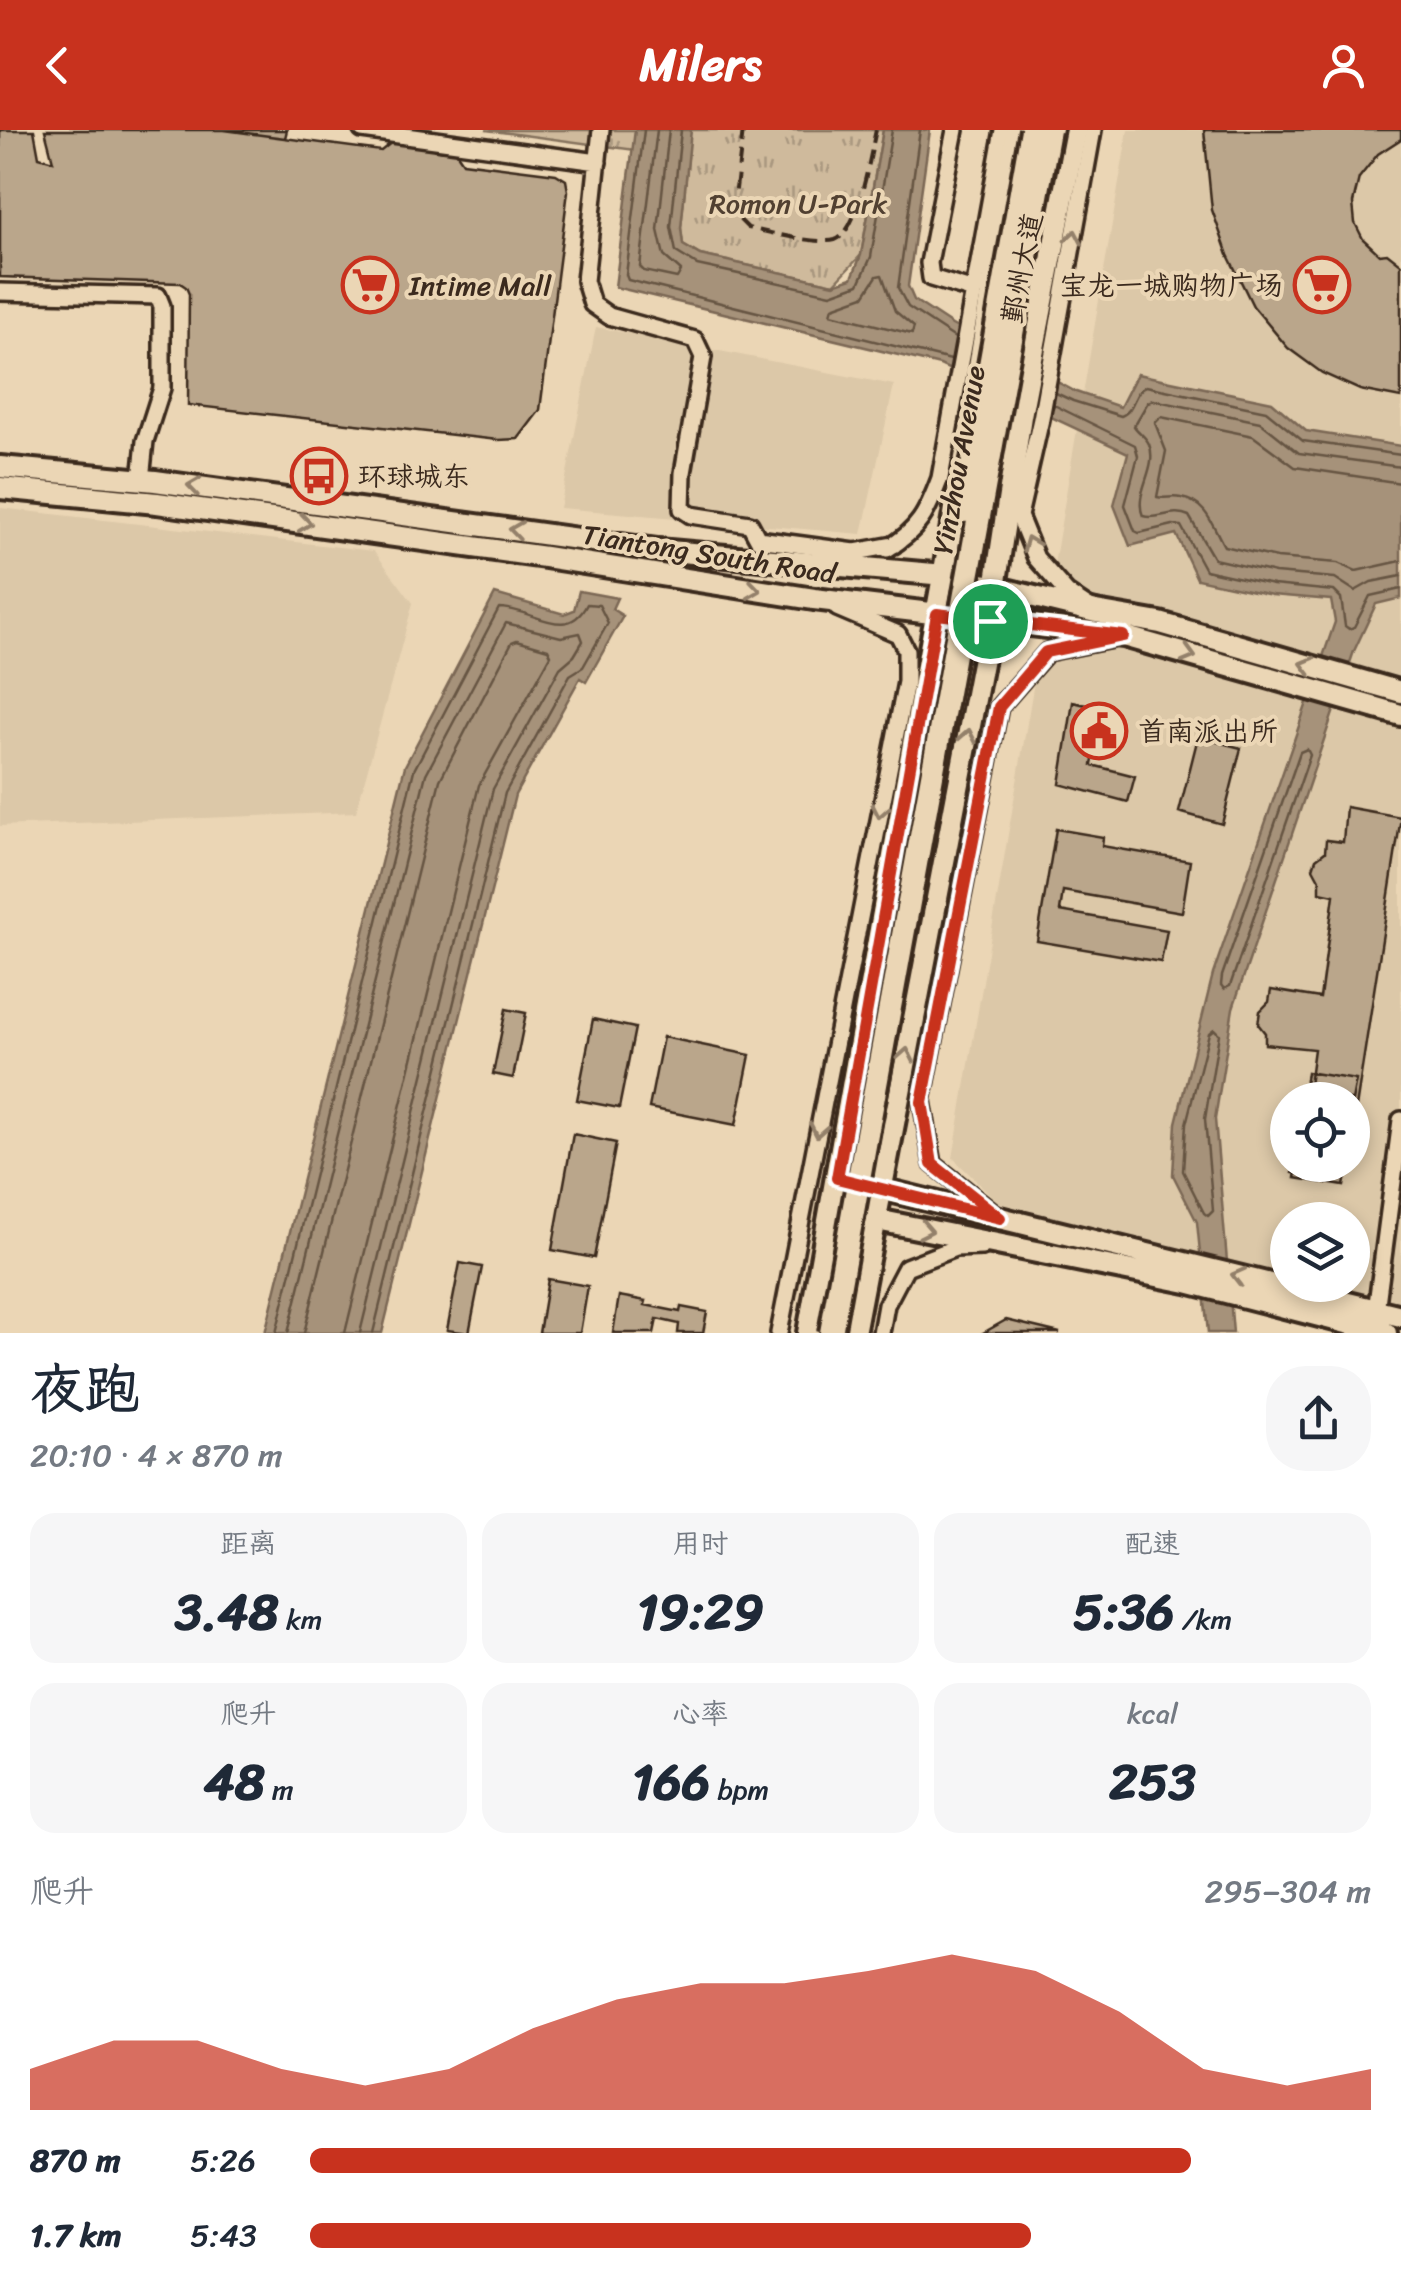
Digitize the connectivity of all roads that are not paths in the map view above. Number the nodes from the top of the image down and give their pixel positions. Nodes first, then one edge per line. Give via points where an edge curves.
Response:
1 (362, 130) edge
2 (602, 130) edge
3 (955, 130) edge
4 (1004, 130) edge
5 (1017, 130) edge
6 (1032, 130) edge
7 (1049, 130) edge
8 (1076, 130) edge
9 (1093, 130) edge
10 (598, 162) junction
11 (974, 291) junction
12 (0, 292) edge
13 (976, 327) junction
14 (1042, 362) junction
15 (973, 400) joint
16 (1031, 418) junction
17 (0, 467) edge
18 (140, 480) junction
19 (0, 488) edge
20 (894, 545) junction
21 (820, 564) junction
22 (944, 574) junction
23 (995, 586) junction
24 (814, 599) junction
25 (1096, 612) junction
26 (937, 614) junction
27 (990, 621) junction
28 (1123, 636) junction
29 (1401, 692) edge
30 (1401, 715) edge
31 (1401, 1120) edge
32 (837, 1178) junction
33 (880, 1188) junction
34 (831, 1211) junction
35 (1000, 1218) junction
36 (874, 1220) junction
37 (1009, 1247) junction
38 (1401, 1316) edge
39 (1378, 1324) edge
40 (778, 1333) edge
41 (808, 1333) edge
42 (818, 1333) edge
43 (831, 1333) edge
44 (854, 1333) edge
45 (881, 1333) edge

1 - 10 street
2 - 10 street
3 - 11 street via 929,263 931,278
4 - 11 street
5 - 13 main road, 鄞州大道
6 - 42 highway, bridge
7 - 43 highway, Yinzhou Avenue, bridge
8 - 14 main road, 鄞州大道
14 -> 9 street
10 - 20 street via 585,281 592,304 609,316 696,340 704,358 682,509 750,524 758,539 855,552
11 - 13 street
12 - 18 street via 158,296 162,388
13 - 15 main road, 鄞州大道
13 - 20 street via 929,508
14 - 16 main road, 鄞州大道
15 - 22 main road, Yinzhou Avenue
16 - 23 main road, Yinzhou Avenue
25 -> 16 street via 1067,593 1036,558 1019,516
17 - 18 main road
21 -> 18 main road via 658,550
19 -> 24 main road, Tiantong South Road via 157,503
20 - 21 street via 847,566
21 - 22 main road
22 - 23 main road
22 - 26 main road, Yinzhou Avenue
23 - 25 main road
23 - 27 main road, Yinzhou Avenue
24 - 26 main road, Tiantong South Road
24 -> 40 street via 898,634 906,650 906,682
29 -> 25 main road via 1160,622
26 - 27 main road, Tiantong South Road
26 - 32 main road, Yinzhou Avenue
27 - 28 main road, Tiantong South Road
33 -> 27 main road, Yinzhou Avenue
28 -> 30 main road, Tiantong South Road
28 - 35 street via 1046,652 999,707 922,1102 932,1164
31 - 39 street
32 - 33 main road
32 - 34 main road, Yinzhou Avenue
33 - 35 main road
33 - 36 main road, Yinzhou Avenue
34 - 36 main road
34 - 41 main road
39 -> 35 main road
36 -> 37 main road
36 - 44 main road, Yinzhou Avenue
37 - 39 main road
37 - 45 street via 955,1248 906,1267 886,1304
38 - 39 main road

